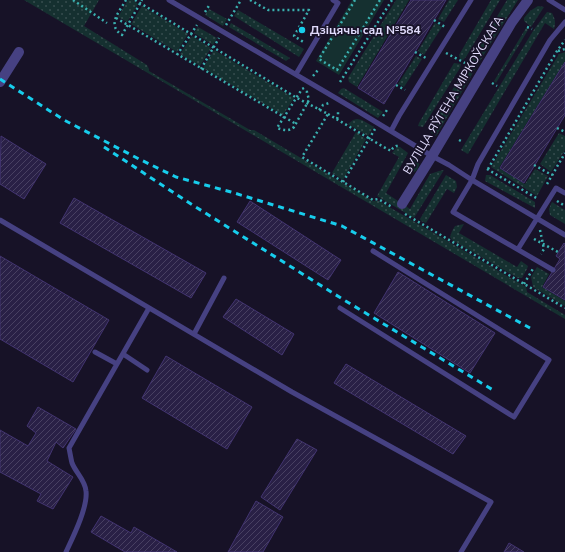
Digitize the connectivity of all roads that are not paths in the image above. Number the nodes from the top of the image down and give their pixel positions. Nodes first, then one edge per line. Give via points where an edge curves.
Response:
1 (169, 0) edge
2 (333, 0) edge
3 (471, 0) edge
4 (528, 0) edge
5 (549, 0) edge
6 (565, 10) edge
7 (565, 22) edge
8 (19, 52) dead end
9 (296, 74) junction
10 (0, 82) edge
11 (391, 131) junction
12 (432, 156) junction
13 (472, 180) junction
14 (565, 193) edge
15 (401, 210) road end
16 (537, 219) junction
17 (0, 220) edge
18 (565, 235) edge
19 (518, 249) junction
20 (373, 251) dead end
21 (553, 270) dead end
22 (224, 278) dead end
23 (149, 308) junction
24 (340, 308) dead end
25 (194, 334) junction
26 (95, 352) dead end
27 (123, 354) junction
28 (117, 364) junction
29 (146, 370) dead end
30 (66, 552) edge
31 (461, 552) edge

1 - 9 lane
2 - 9 lane via 338,3
3 - 11 lane
4 - 12 street, ВУЛІЦА ЯЎГЕНА МІРКОЎСКАГА via 512,22
5 - 6 lane
7 - 13 lane via 550,40 478,164
8 - 10 street
9 - 11 lane
11 - 12 lane
12 - 13 lane
12 - 15 street, ВУЛІЦА ЯЎГЕНА МІРКОЎСКАГА
13 - 16 lane
13 - 19 lane via 453,212
14 - 16 lane via 556,188
16 - 18 lane
16 - 19 lane
17 - 23 lane
19 - 21 lane
20 - 24 lane via 549,360 514,416
22 - 25 lane
23 - 25 lane
23 - 27 lane
25 - 31 lane via 292,392 491,502
26 - 28 lane
27 - 28 lane
27 - 29 lane
28 - 30 lane via 70,448 72,463 82,478 86,491 86,501

